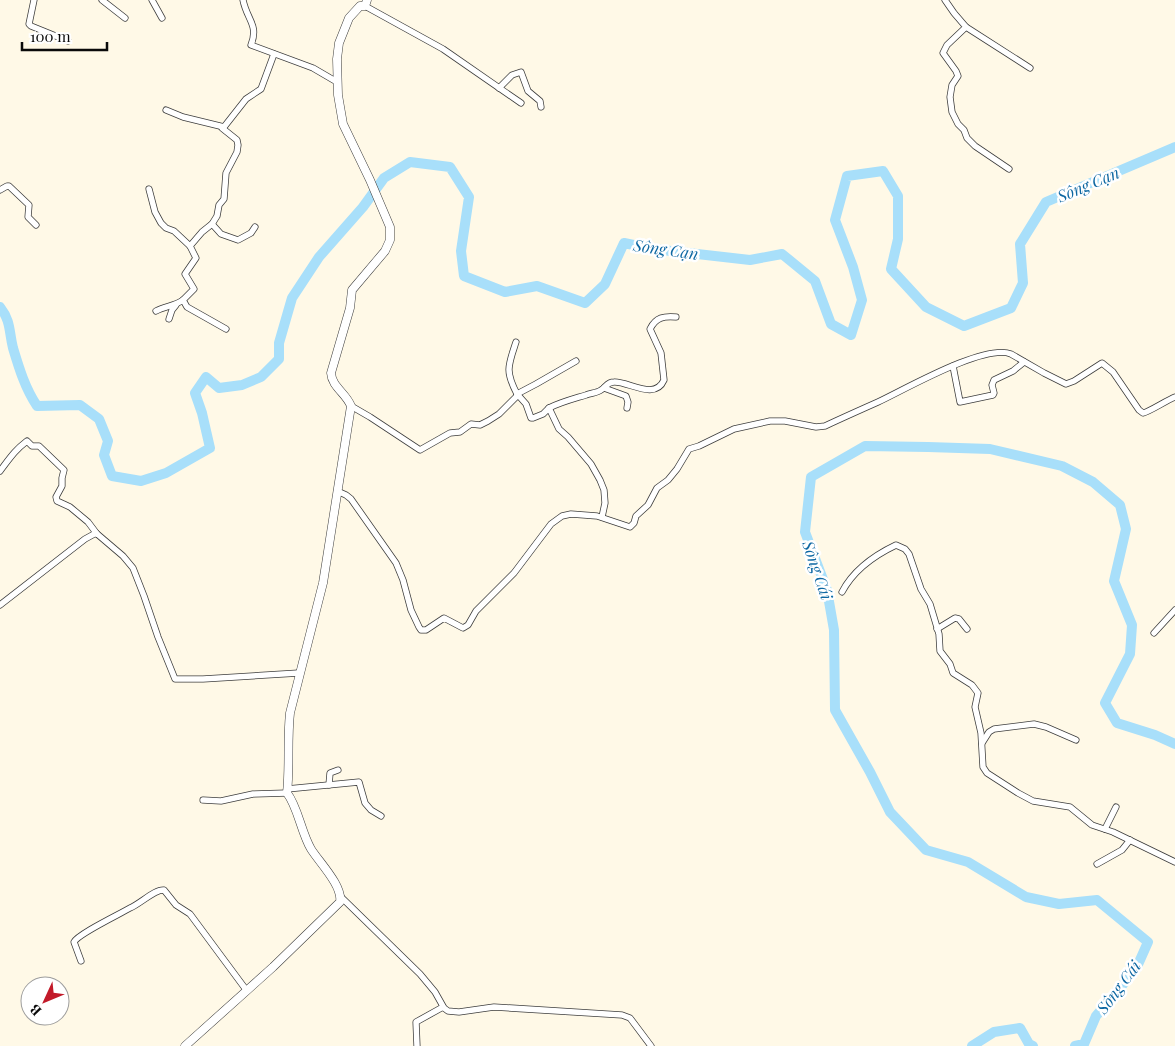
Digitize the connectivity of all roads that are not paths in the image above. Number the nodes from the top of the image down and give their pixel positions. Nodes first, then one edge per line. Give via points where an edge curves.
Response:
1 (34, 0) edge
2 (102, 0) edge
3 (152, 0) edge
4 (243, 0) edge
5 (945, 0) edge
6 (366, 3) edge
7 (125, 18) dead end
8 (162, 18) dead end
9 (966, 27) junction
10 (68, 41) dead end
11 (274, 54) junction
12 (1030, 68) dead end
13 (337, 82) junction
14 (499, 88) junction
15 (521, 104) dead end
16 (541, 107) dead end
17 (166, 110) dead end
18 (222, 128) junction
19 (1009, 169) dead end
20 (149, 189) dead end
21 (0, 190) edge
22 (212, 224) junction
23 (36, 225) dead end
24 (254, 227) dead end
25 (190, 246) junction
26 (183, 300) junction
27 (177, 305) junction
28 (156, 311) dead end
29 (676, 317) dead end
30 (169, 319) dead end
31 (226, 329) dead end
32 (516, 342) dead end
33 (576, 361) dead end
34 (1024, 362) junction
35 (953, 366) junction
36 (604, 388) junction
37 (517, 394) junction
38 (1175, 397) edge
39 (351, 406) junction
40 (549, 408) junction
41 (627, 408) dead end
42 (0, 471) edge
43 (337, 491) junction
44 (602, 517) junction
45 (97, 534) junction
46 (842, 592) dead end
47 (0, 605) edge
48 (1175, 610) edge
49 (967, 629) dead end
50 (937, 630) junction
51 (1154, 633) dead end
52 (300, 673) junction
53 (1076, 740) dead end
54 (982, 743) junction
55 (338, 770) dead end
56 (329, 785) junction
57 (287, 791) junction
58 (203, 800) dead end
59 (1116, 808) dead end
60 (381, 816) dead end
61 (1106, 829) junction
62 (1130, 840) junction
63 (1175, 862) edge
64 (1097, 864) dead end
65 (341, 897) junction
66 (81, 961) dead end
67 (247, 991) junction
68 (443, 1007) junction
69 (185, 1046) edge
70 (417, 1046) edge
71 (652, 1046) edge

1 - 10 street via 29,24
2 - 7 street
3 - 8 street
4 - 11 street via 255,30 251,45
5 - 9 street
6 - 13 street via 349,18 342,34
6 - 14 street
9 - 12 street
9 - 19 street via 943,53 958,76 950,90 952,112 967,138
11 - 13 street via 313,68
11 - 18 street via 261,89 246,99
13 - 39 street via 343,124 390,227 390,240 385,251 352,290 331,373 332,380
14 - 15 street
14 - 16 street via 512,75 521,72 528,91 540,101
17 - 18 street
18 - 22 street via 237,140 238,145 226,173 224,200
20 - 25 street via 161,223
21 - 23 street via 10,186 29,206 28,217
22 - 24 street via 221,234 238,240 251,233
22 - 25 street
25 - 26 street via 196,258 186,274 194,289
26 - 27 street
26 - 31 street via 187,307
27 - 28 street
27 - 30 street
29 - 36 street via 658,318 650,328 662,353 662,384 655,389 643,389 613,381
32 - 37 street via 508,374
33 - 37 street
34 - 35 street via 1005,352 996,352
34 - 35 street via 1013,372 994,380 993,396 960,402
34 - 38 street via 1066,384 1102,363 1113,372 1143,413
35 - 44 street via 825,426 770,421 719,435 688,449 677,469 657,488 648,506 636,516 629,528
36 - 40 street
36 - 41 street via 626,396
37 - 39 street via 488,421 480,425 471,424 420,450
37 - 40 street via 533,418
39 - 43 street
40 - 44 street via 559,429 591,464 600,480 605,503
42 - 45 street via 13,452 26,442 39,446 64,470 57,501 70,507
43 - 44 street via 351,499 388,549 403,580 411,610 419,627 424,630 444,618 461,628 466,627 551,524 562,516
43 - 52 street via 323,583
45 - 47 street via 90,535
45 - 52 street via 133,568 175,678
46 - 50 street via 856,573 897,545 905,549 911,558
48 - 51 street
49 - 50 street via 955,618
50 - 54 street via 939,648 953,673 978,692 975,707
52 - 57 street via 289,726
53 - 54 street via 1034,724 994,729
54 - 61 street via 983,767 996,780 1033,801 1070,808 1088,823
55 - 56 street via 330,772
56 - 57 street
56 - 60 street via 359,782 365,803
57 - 58 street via 221,801
57 - 65 street via 309,844
59 - 61 street
61 - 62 street
62 - 63 street
62 - 64 street via 1122,850
65 - 67 street via 332,912
65 - 68 street via 420,974
66 - 67 street via 74,942 76,938 162,889 190,914
67 - 69 street
68 - 70 street via 416,1022
68 - 71 street via 451,1012 494,1007 622,1015 630,1018

